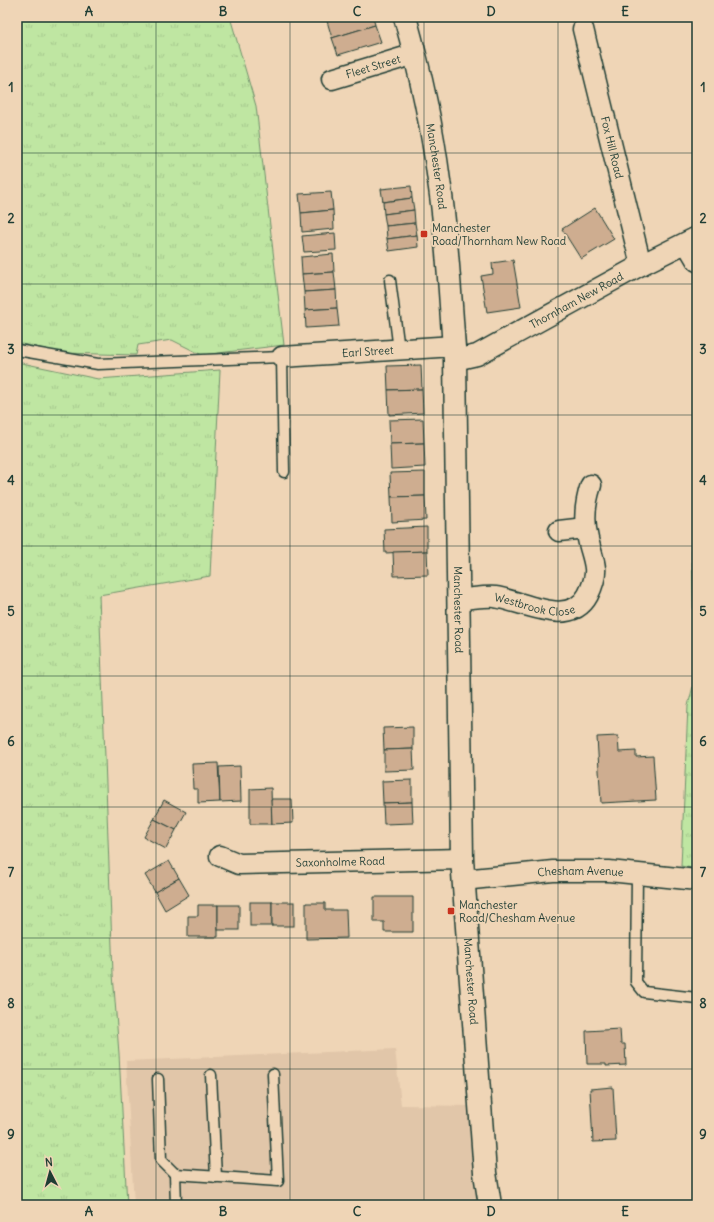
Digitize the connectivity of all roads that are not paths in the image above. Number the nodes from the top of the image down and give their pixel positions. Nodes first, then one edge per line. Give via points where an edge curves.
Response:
1 (405, 17) edge
2 (583, 29) dead end
3 (415, 54) junction
4 (332, 79) dead end
5 (692, 240) edge
6 (697, 261) edge
7 (642, 265) junction
8 (390, 280) dead end
9 (17, 350) edge
10 (399, 350) junction
11 (454, 353) junction
12 (282, 357) junction
13 (284, 472) dead end
14 (591, 485) dead end
15 (585, 528) junction
16 (559, 531) dead end
17 (459, 599) junction
18 (220, 856) dead end
19 (462, 859) junction
20 (637, 873) junction
21 (463, 880) junction
22 (697, 880) edge
23 (697, 998) edge
24 (273, 1074) dead end
25 (211, 1075) dead end
26 (158, 1079) dead end
27 (175, 1174) junction
28 (216, 1177) junction
29 (176, 1205) edge
30 (490, 1205) edge

1 - 3 main road, Manchester Road
2 - 7 street, Fox Hill Road
3 - 4 street, Fleet Street
3 - 11 main road, Manchester Road via 440,182
5 - 6 street
5 - 7 street, Thornham New Road
7 - 11 street, Thornham New Road via 477,355
8 - 10 lane
9 - 12 lane via 98,364
10 - 11 street, Earl Street
10 - 12 street, Earl Street
11 - 17 main road, Manchester Road
12 - 13 lane
14 - 15 street, Westbrook Close via 585,509
15 - 16 street
15 - 17 street, Westbrook Close via 596,571 586,599 573,608 562,612 545,611 520,602 494,597
17 - 19 main road, Manchester Road
18 - 19 street, Saxonholme Road via 239,864
19 - 21 main road, Manchester Road
20 - 21 street, Chesham Avenue via 609,870 553,871
20 - 22 street, Chesham Avenue
20 - 23 lane via 636,982 644,992
21 - 30 main road, Manchester Road via 485,1172
24 - 28 lane via 278,1181
25 - 28 lane
26 - 27 lane via 161,1160
27 - 28 lane
27 - 29 lane

